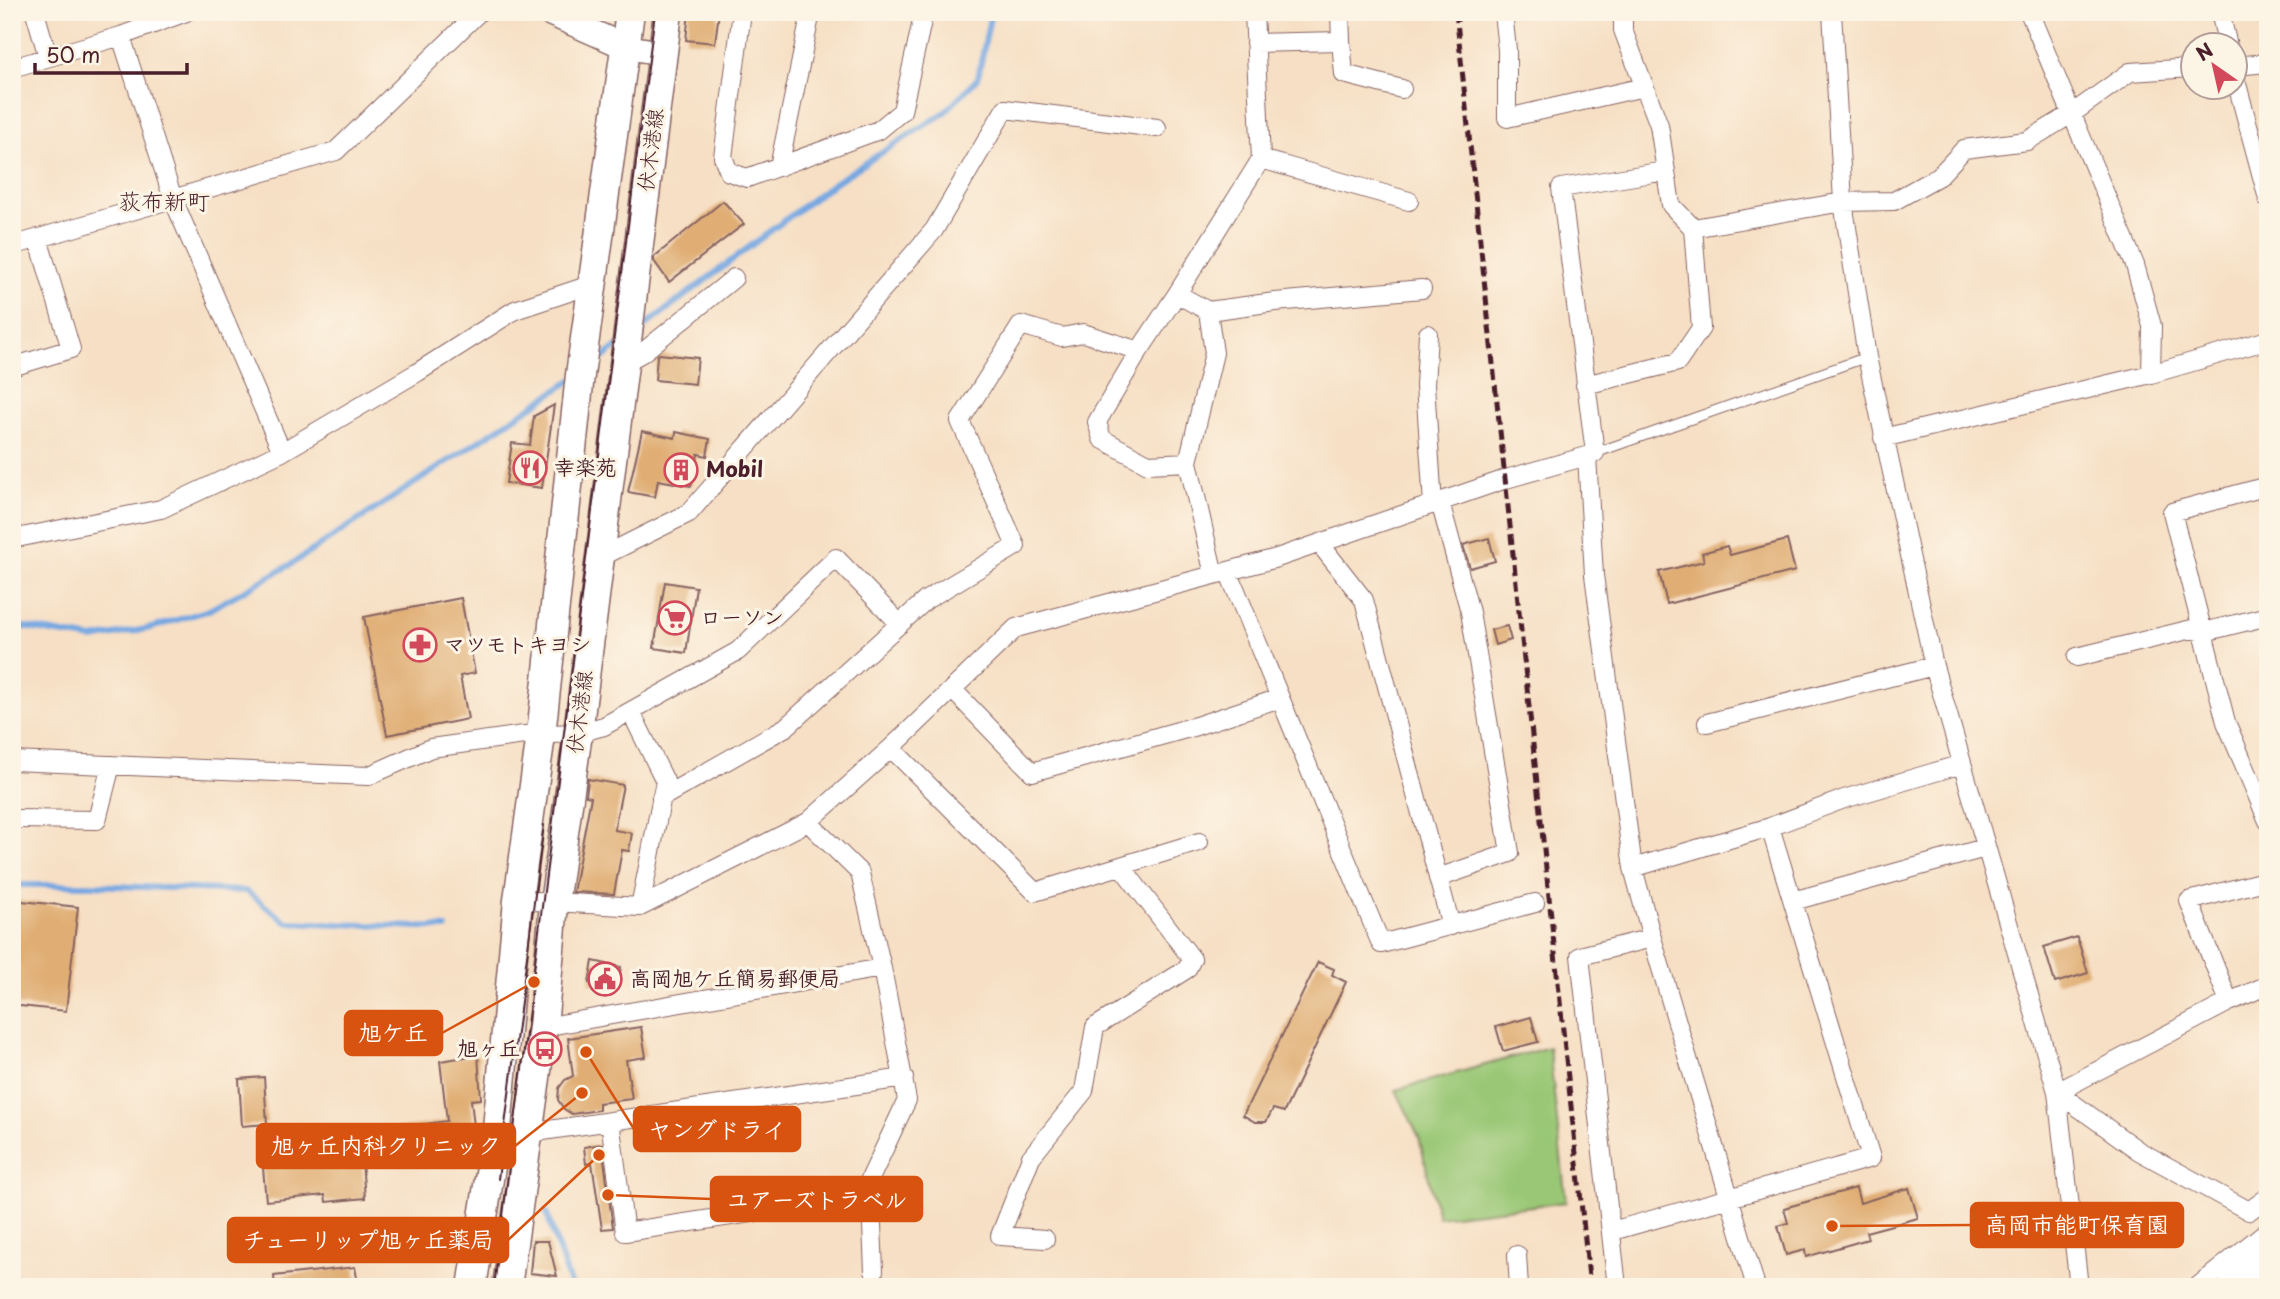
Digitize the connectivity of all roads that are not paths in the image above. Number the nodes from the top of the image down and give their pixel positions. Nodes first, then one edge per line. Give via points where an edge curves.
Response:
1 (35, 12) edge
2 (186, 12) edge
3 (479, 12) edge
4 (547, 12) edge
5 (630, 12) edge
6 (668, 12) edge
7 (742, 12) edge
8 (811, 12) edge
9 (924, 12) edge
10 (1254, 12) edge
11 (1340, 12) edge
12 (1503, 12) edge
13 (1623, 12) edge
14 (1832, 12) edge
15 (2029, 12) edge
16 (2220, 12) edge
17 (2225, 32) edge
18 (121, 36) junction
19 (1341, 41) junction
20 (1255, 43) junction
21 (626, 47) junction
22 (663, 52) junction
23 (48, 58) junction
24 (2268, 63) edge
25 (2248, 65) edge
26 (12, 68) edge
27 (2178, 69) edge
28 (1644, 87) junction
29 (1402, 89) dead end
30 (2243, 102) edge
31 (2073, 113) junction
32 (1157, 128) dead end
33 (1261, 159) junction
34 (779, 167) junction
35 (1665, 171) junction
36 (173, 199) junction
37 (2268, 199) edge
38 (1409, 201) dead end
39 (1843, 202) junction
40 (1693, 228) junction
41 (38, 238) junction
42 (12, 246) edge
43 (734, 278) dead end
44 (593, 284) junction
45 (1422, 289) dead end
46 (1177, 295) junction
47 (1209, 311) junction
48 (1429, 334) dead end
49 (2268, 340) edge
50 (1139, 351) junction
51 (1867, 357) junction
52 (624, 363) junction
53 (12, 367) edge
54 (2151, 374) junction
55 (1585, 385) junction
56 (1883, 438) junction
57 (282, 452) junction
58 (1591, 454) junction
59 (1188, 462) junction
60 (2268, 486) edge
61 (1437, 503) junction
62 (12, 539) edge
63 (1320, 544) junction
64 (599, 558) junction
65 (1221, 573) junction
66 (2268, 616) edge
67 (900, 624) junction
68 (2204, 632) junction
69 (2077, 657) dead end
70 (1934, 666) junction
71 (952, 689) junction
72 (1280, 698) junction
73 (631, 712) junction
74 (1707, 723) dead end
75 (578, 733) junction
76 (541, 735) junction
77 (891, 748) junction
78 (12, 761) edge
79 (1962, 764) junction
80 (111, 765) junction
81 (661, 798) junction
82 (12, 819) edge
83 (2268, 821) edge
84 (808, 822) junction
85 (1770, 827) junction
86 (1199, 842) dead end
87 (1985, 848) junction
88 (1121, 866) junction
89 (1633, 868) junction
90 (1438, 878) junction
91 (2268, 880) edge
92 (518, 900) junction
93 (1793, 901) junction
94 (1535, 903) dead end
95 (554, 904) junction
96 (640, 907) junction
97 (1451, 926) junction
98 (1652, 938) junction
99 (882, 968) junction
100 (2268, 985) edge
101 (2229, 1002) junction
102 (543, 1027) junction
103 (904, 1078) junction
104 (2057, 1092) junction
105 (610, 1121) junction
106 (529, 1133) junction
107 (870, 1195) junction
108 (2268, 1197) edge
109 (1729, 1198) junction
110 (2268, 1230) edge
111 (1612, 1231) junction
112 (1045, 1239) dead end
113 (1517, 1255) dead end
114 (2268, 1261) edge
115 (874, 1271) dead end
116 (472, 1287) edge
117 (507, 1287) edge
118 (1519, 1287) edge
119 (1617, 1287) edge
120 (1756, 1287) edge
121 (2079, 1287) edge
122 (2197, 1287) edge
123 (2234, 1287) edge

1 - 23 street
2 - 18 street
3 - 36 street via 336,151
4 - 21 street
5 - 21 main road, 伏木港線
6 - 22 main road, 伏木港線
7 - 34 street via 723,157 729,172 747,178
8 - 34 street
9 - 34 street via 902,111 879,130
10 - 20 street
11 - 19 street
12 - 28 street via 1507,118
13 - 28 street via 1623,30
14 - 39 street
15 - 31 street
16 - 17 street
18 - 23 street
18 - 36 street
19 - 20 street
19 - 29 street via 1344,74
20 - 33 street
21 - 22 street
21 - 44 main road, 伏木港線
22 - 52 main road, 伏木港線
23 - 26 street
24 - 25 street
27 - 31 street via 2130,72
28 - 35 street via 1660,125
30 - 37 street
31 - 39 street via 2027,141 1964,149 1939,176 1894,201
31 - 54 street via 2135,265 2152,326
32 - 64 street via 1005,109 934,230 689,513
33 - 38 street
33 - 46 street
35 - 40 street via 1671,205
35 - 55 street via 1561,188
36 - 41 street
36 - 57 street
39 - 40 street
39 - 51 street
40 - 55 street via 1701,328 1678,362
41 - 42 street
41 - 53 street via 71,349
43 - 52 street via 642,354
44 - 57 street via 515,310
44 - 76 main road, 伏木港線
45 - 47 street
46 - 47 street
46 - 50 street
47 - 59 street via 1214,353
48 - 61 street via 1425,386
49 - 54 street
50 - 59 street via 1097,422 1102,439 1148,464
50 - 67 street via 1083,333 1062,337 1021,325 960,421 1016,546 926,600
51 - 56 street
51 - 58 lane
52 - 64 main road, 伏木港線
54 - 56 street
55 - 58 street
56 - 70 street
57 - 62 street via 161,509
58 - 61 street
58 - 89 street via 1594,575
59 - 65 street
60 - 68 street via 2172,512
61 - 63 street
61 - 90 street via 1470,612 1510,853
63 - 65 street
63 - 90 street via 1364,600
64 - 75 main road, 伏木港線
65 - 71 street via 1016,628
65 - 72 street
66 - 68 street
67 - 73 street via 836,558 738,651
67 - 81 street via 786,727
68 - 69 street via 2192,629
68 - 83 street via 2225,722
70 - 74 street
70 - 79 street
71 - 72 street via 1032,772
71 - 77 street
72 - 97 street via 1381,944
73 - 75 street
73 - 81 street via 665,781
75 - 76 street
75 - 95 main road, 伏木港線
76 - 80 street via 431,748 368,776
76 - 92 main road, 伏木港線
77 - 84 street
77 - 88 street via 1035,892
78 - 80 street
79 - 85 street via 1844,799
79 - 87 street
80 - 82 street via 97,820
81 - 96 street
84 - 96 street
84 - 99 street via 860,873
85 - 89 street
85 - 93 street
86 - 88 street
87 - 93 street
87 - 104 street
88 - 112 street via 1192,959 1187,969 1095,1027 1084,1091 1031,1157 1000,1236
89 - 98 street
90 - 97 street
91 - 101 street via 2189,901
92 - 95 street
92 - 116 main road, 伏木港線 via 497,1129
93 - 109 street via 1871,1158
94 - 97 street
95 - 96 street
95 - 102 main road, 伏木港線
98 - 109 street
98 - 111 street via 1580,956
99 - 102 street
99 - 103 street
100 - 101 street
101 - 104 street
102 - 106 main road, 伏木港線
103 - 105 street
103 - 107 street via 907,1100 870,1179
104 - 108 street via 2139,1151 2249,1212
104 - 121 street
105 - 106 street
105 - 107 street via 625,1232
106 - 117 main road, 伏木港線
107 - 115 street
109 - 111 street
109 - 120 street
110 - 122 street
111 - 119 street
113 - 118 street
114 - 123 highway

